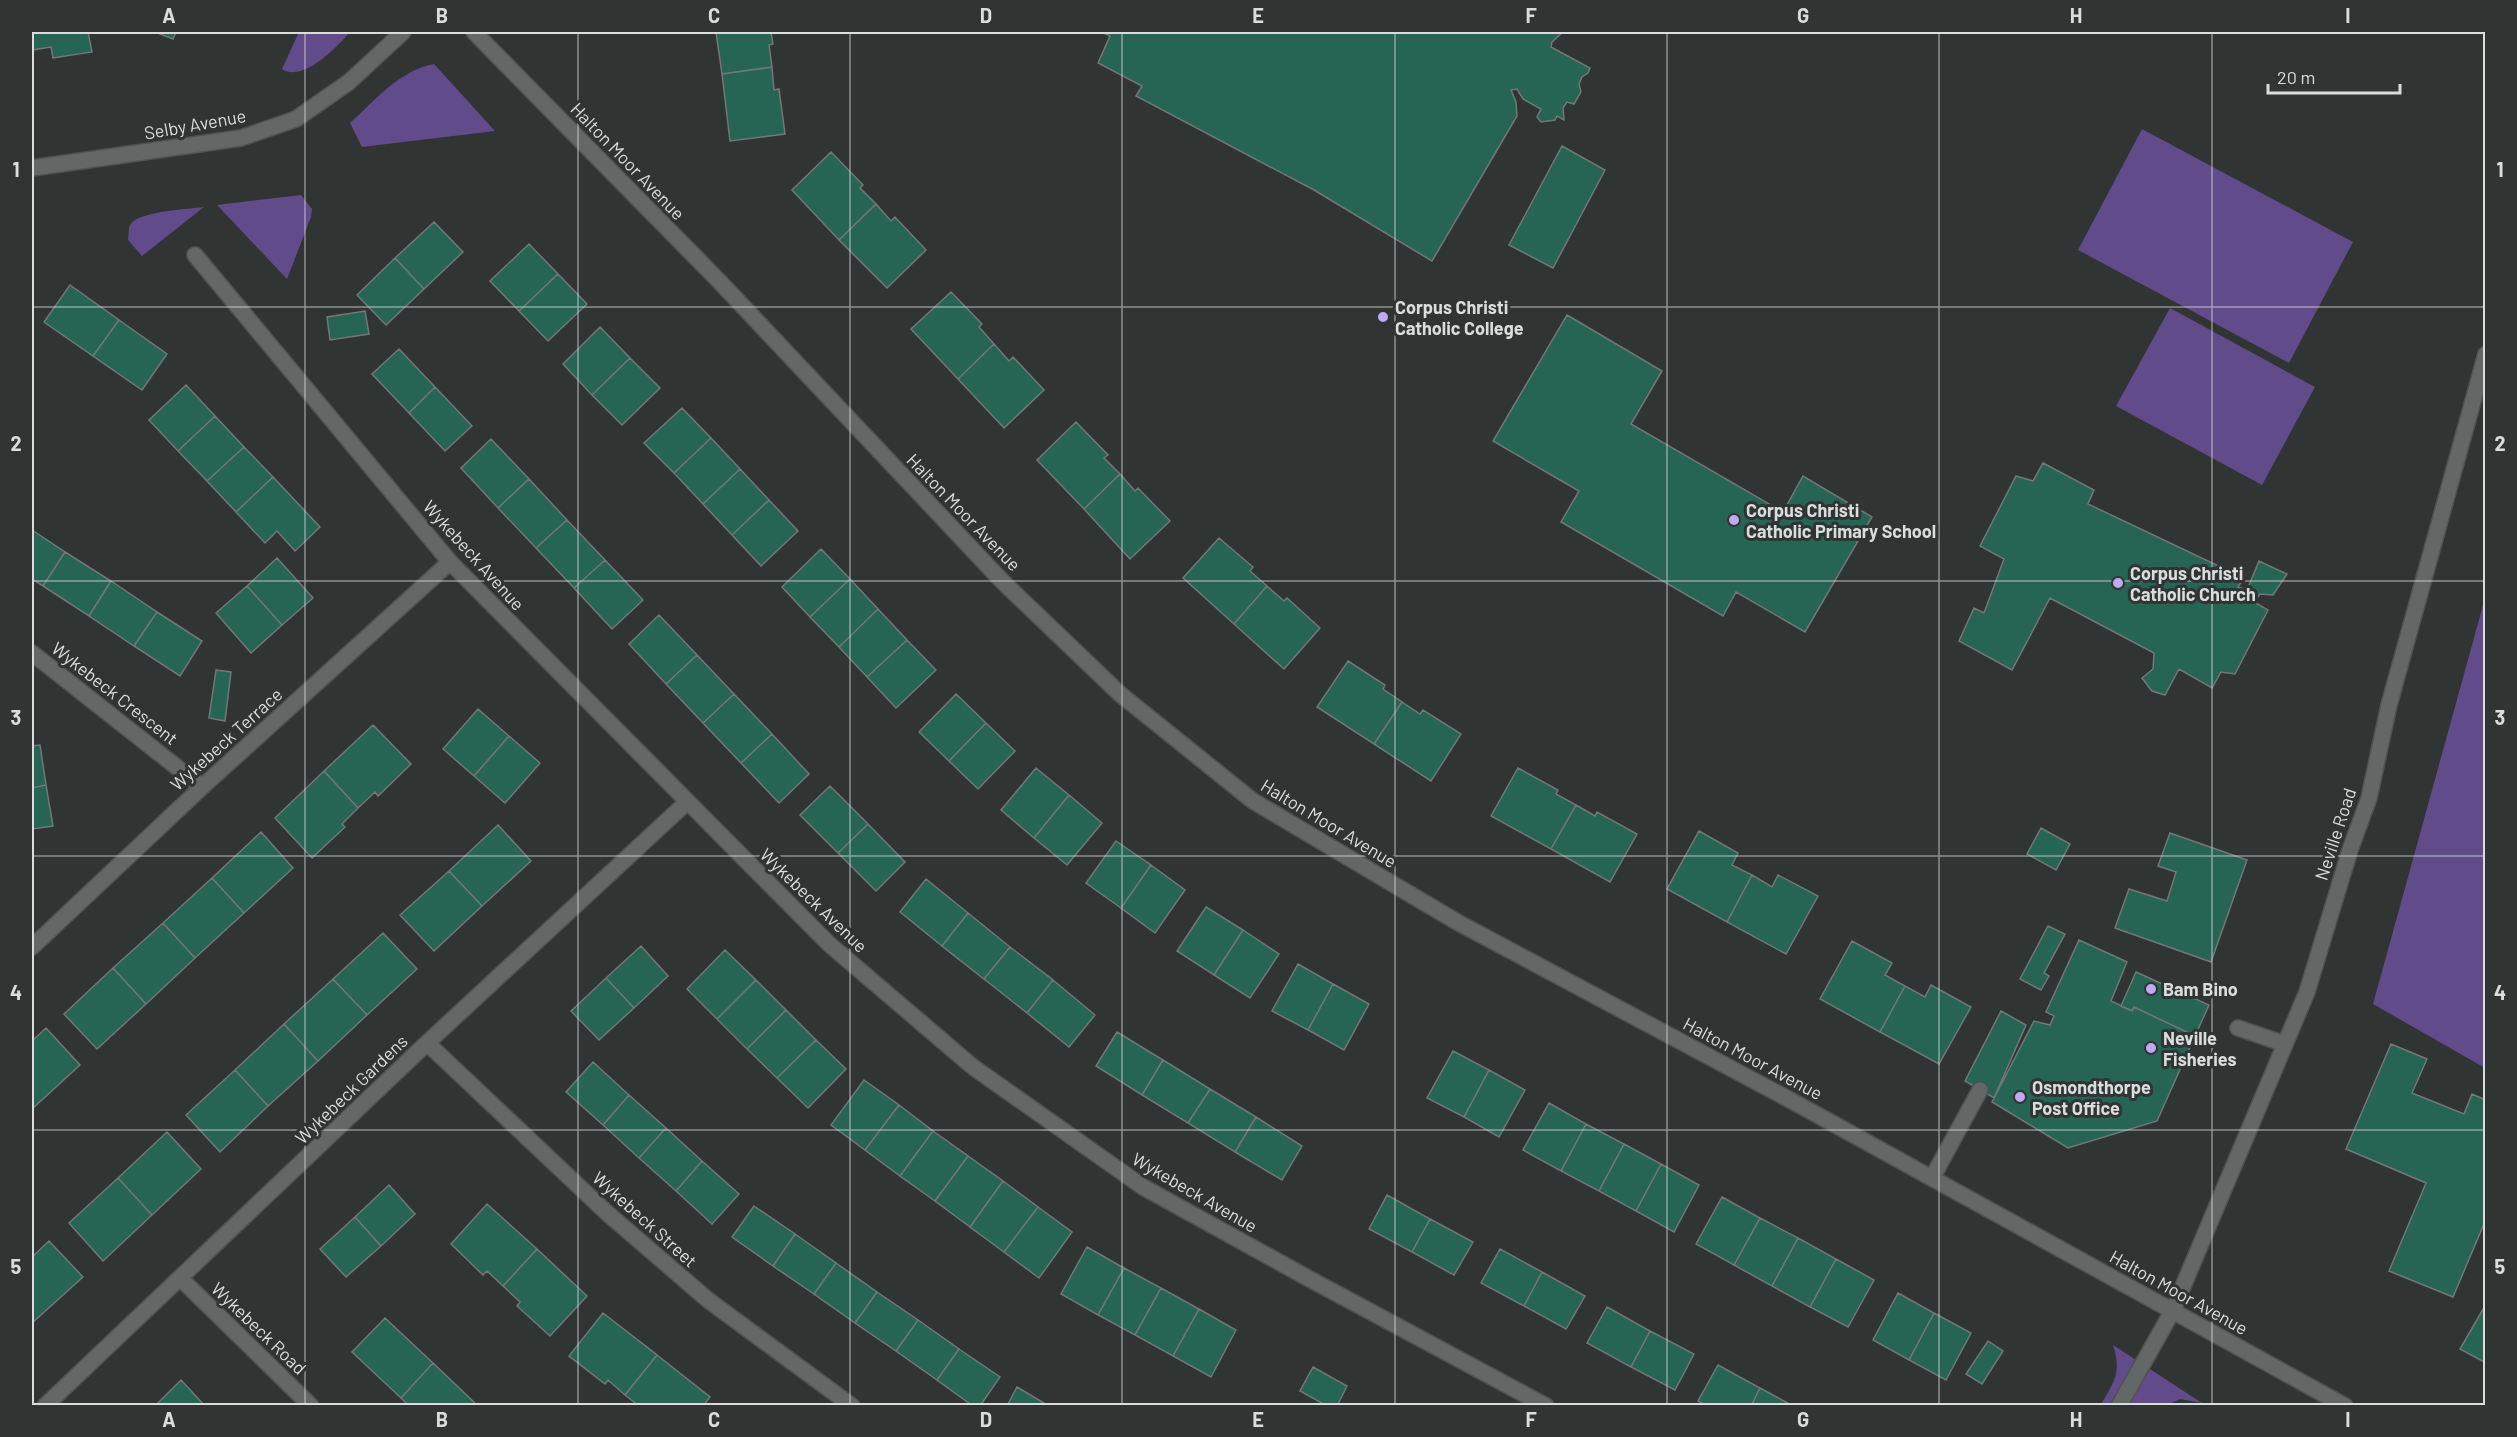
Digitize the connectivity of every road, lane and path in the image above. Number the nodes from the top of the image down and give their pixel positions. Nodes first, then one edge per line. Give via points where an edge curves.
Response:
1 (403, 32) edge
2 (474, 32) edge
3 (32, 168) edge
4 (195, 255) dead end
5 (2486, 354) edge
6 (450, 562) junction
7 (32, 653) edge
8 (202, 787) junction
9 (686, 802) junction
10 (32, 946) edge
11 (2238, 1029) dead end
12 (427, 1043) junction
13 (2285, 1044) junction
14 (1980, 1090) dead end
15 (1932, 1178) junction
16 (181, 1279) junction
17 (2172, 1310) junction
18 (45, 1406) edge
19 (311, 1406) edge
20 (852, 1406) edge
21 (1546, 1406) edge
22 (2119, 1406) edge
23 (2345, 1406) edge

1 - 3 street, Selby Avenue via 350,82 296,119 241,138
2 - 15 street, Halton Moor Avenue via 719,281 1003,582 1120,694 1253,801 1457,922
4 - 6 street, Wykebeck Avenue
5 - 13 street, Neville Road via 2389,705 2368,798 2307,992
6 - 8 street, Wykebeck Terrace
6 - 9 street, Wykebeck Avenue
7 - 8 street, Wykebeck Crescent
8 - 10 street, Wykebeck Terrace
9 - 12 street, Wykebeck Gardens
9 - 21 street, Wykebeck Avenue via 838,952 973,1067 1106,1161 1154,1193
11 - 13 street
12 - 16 street, Wykebeck Gardens
12 - 20 street, Wykebeck Street via 606,1212 708,1300
13 - 17 street, Neville Road
14 - 15 street
15 - 17 street, Halton Moor Avenue
16 - 18 street, Wykebeck Gardens
16 - 19 street, Wykebeck Road
17 - 22 street, Neville Road
17 - 23 street, Halton Moor Avenue

